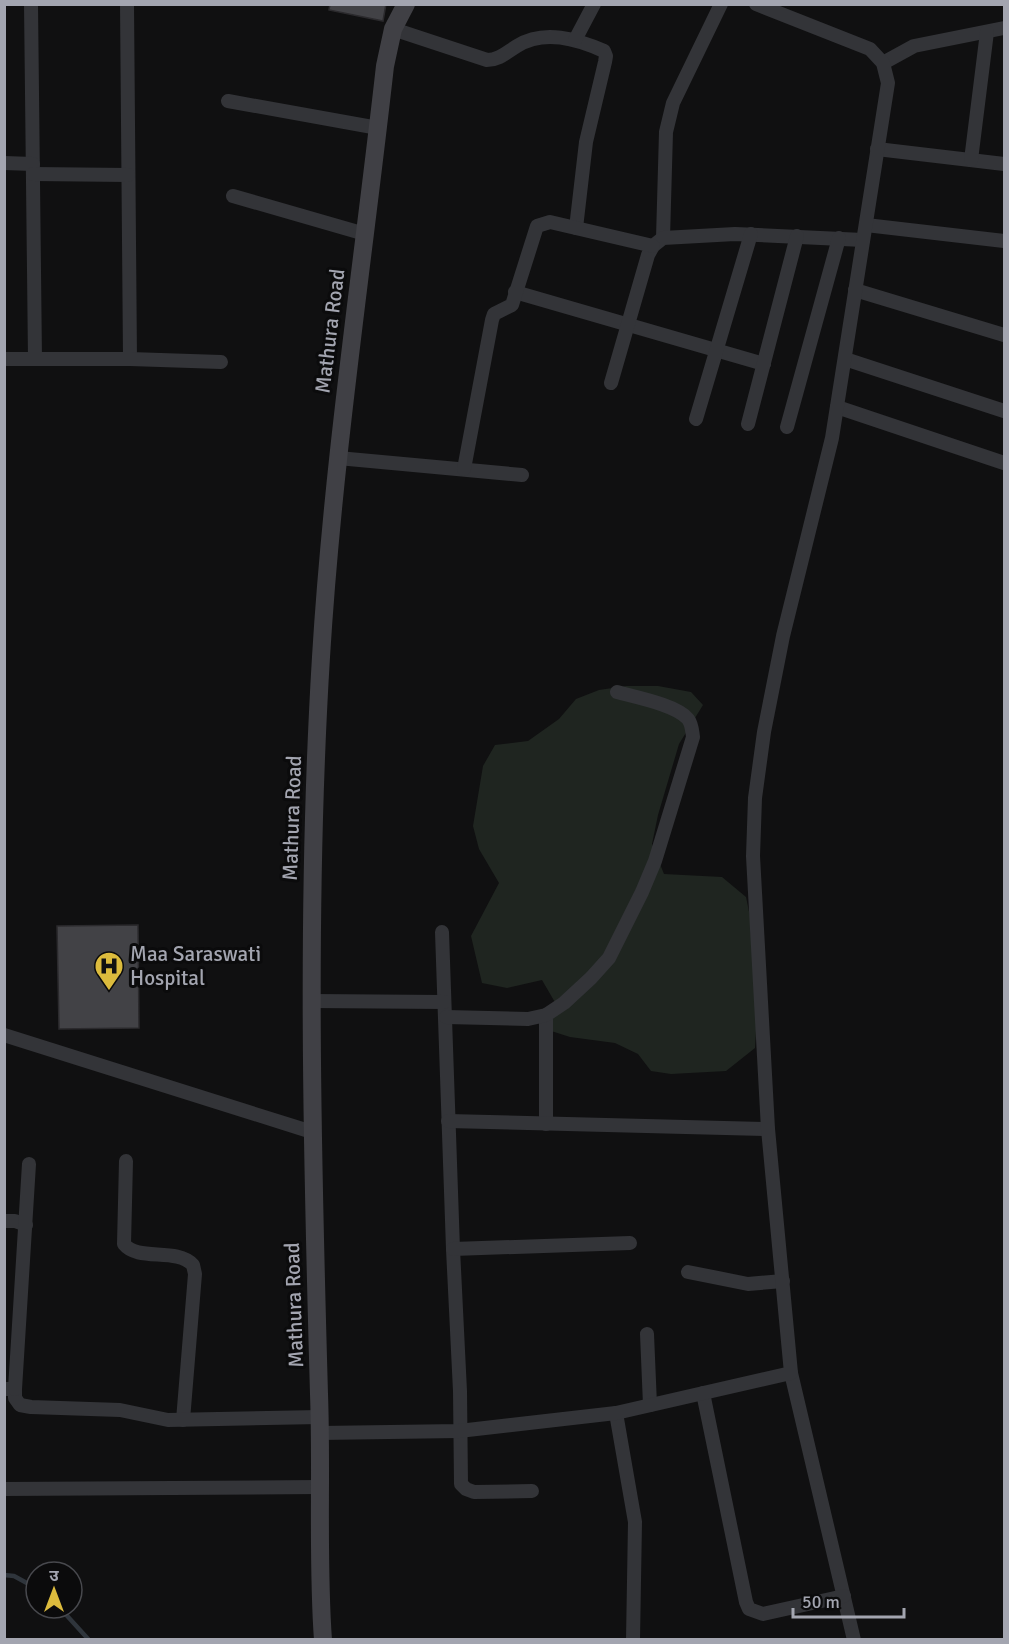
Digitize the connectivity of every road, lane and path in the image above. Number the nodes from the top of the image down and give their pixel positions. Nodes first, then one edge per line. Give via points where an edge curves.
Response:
1 (31, 4) edge
2 (127, 4) edge
3 (406, 4) edge
4 (594, 4) edge
5 (721, 4) edge
6 (756, 4) edge
7 (1005, 28) edge
8 (393, 29) junction
9 (987, 32) junction
10 (575, 40) junction
11 (883, 63) junction
12 (228, 100) dead end
13 (378, 128) junction
14 (877, 149) junction
15 (971, 160) junction
16 (4, 163) edge
17 (1005, 164) edge
18 (33, 169) junction
19 (128, 175) junction
20 (233, 196) dead end
21 (866, 225) junction
22 (576, 228) junction
23 (365, 234) junction
24 (752, 234) junction
25 (797, 236) junction
26 (839, 238) junction
27 (863, 240) junction
28 (1005, 241) edge
29 (658, 242) junction
30 (855, 290) junction
31 (515, 292) junction
32 (629, 326) junction
33 (1005, 335) edge
34 (717, 351) junction
35 (4, 359) edge
36 (35, 359) junction
37 (130, 359) junction
38 (845, 359) junction
39 (221, 362) dead end
40 (764, 364) junction
41 (611, 383) dead end
42 (837, 407) junction
43 (1005, 411) edge
44 (696, 419) dead end
45 (748, 424) dead end
46 (787, 426) dead end
47 (338, 458) junction
48 (1005, 463) edge
49 (464, 470) junction
50 (522, 475) dead end
51 (617, 692) dead end
52 (442, 932) dead end
53 (312, 1001) junction
54 (444, 1002) junction
55 (546, 1015) junction
56 (446, 1017) junction
57 (4, 1035) edge
58 (448, 1121) junction
59 (546, 1124) junction
60 (768, 1129) junction
61 (312, 1132) junction
62 (126, 1161) dead end
63 (30, 1164) dead end
64 (4, 1221) edge
65 (26, 1226) junction
66 (630, 1243) dead end
67 (453, 1249) junction
68 (688, 1272) dead end
69 (783, 1281) junction
70 (647, 1334) dead end
71 (791, 1373) junction
72 (10, 1389) edge
73 (703, 1393) junction
74 (650, 1406) junction
75 (616, 1413) junction
76 (183, 1420) junction
77 (320, 1425) junction
78 (459, 1431) junction
79 (320, 1487) junction
80 (4, 1489) edge
81 (532, 1491) dead end
82 (844, 1596) junction
83 (323, 1640) edge
84 (633, 1640) edge
85 (854, 1640) edge

1 - 18 street
2 - 19 street
3 - 8 main road, Mathura Road
4 - 10 street
5 - 29 street via 668,117
6 - 11 street via 870,49
7 - 9 street
8 - 10 street via 488,60 496,60 533,39
8 - 13 main road, Mathura Road
9 - 11 street via 914,46
9 - 15 street
10 - 22 street via 604,51 606,56 586,142
11 - 14 street via 888,83
12 - 13 street
13 - 23 main road, Mathura Road
14 - 15 street
14 - 21 street
15 - 17 street
16 - 18 street
18 - 19 street
18 - 36 street
19 - 37 street
20 - 23 street
21 - 27 street
21 - 28 street
22 - 29 street
22 - 31 street via 550,222 537,226
23 - 47 main road, Mathura Road
24 - 25 street
24 - 29 street
24 - 34 street
25 - 26 street
25 - 40 street
26 - 27 street
26 - 46 street
27 - 30 street
29 - 32 street via 648,255
30 - 33 street
30 - 38 street
31 - 32 street
31 - 49 street via 512,304 494,314 492,320
32 - 34 street
32 - 41 street
34 - 40 street
34 - 44 street
35 - 36 street
36 - 37 street
37 - 39 street
38 - 42 street
38 - 43 street
40 - 45 street
42 - 48 street
42 - 60 street via 783,636 755,798 753,856
47 - 49 street
47 - 53 main road, Mathura Road via 315,774
49 - 50 street
51 - 55 street via 686,716 693,737 655,861 621,936 609,958 591,978
52 - 54 street
53 - 54 street
53 - 61 main road, Mathura Road
54 - 56 street
55 - 56 street via 528,1019
55 - 59 street
56 - 58 street
57 - 61 street
58 - 59 street
58 - 67 street
59 - 60 street
60 - 69 street
61 - 77 main road, Mathura Road
62 - 76 street via 124,1244 134,1251 181,1257 193,1265 195,1274
63 - 65 street
64 - 65 street
65 - 72 street
66 - 67 street
67 - 78 street
68 - 69 street via 748,1284
69 - 71 street
70 - 74 street
71 - 73 street
71 - 82 street
72 - 76 street via 20,1405 31,1407 120,1410
73 - 74 street
73 - 82 street via 749,1610 763,1614
74 - 75 street
75 - 78 street
75 - 84 street via 635,1522
76 - 77 street
77 - 78 street
77 - 79 main road, Mathura Road
78 - 81 street via 461,1484 466,1490
79 - 80 street
79 - 83 main road, Mathura Road
82 - 85 street

